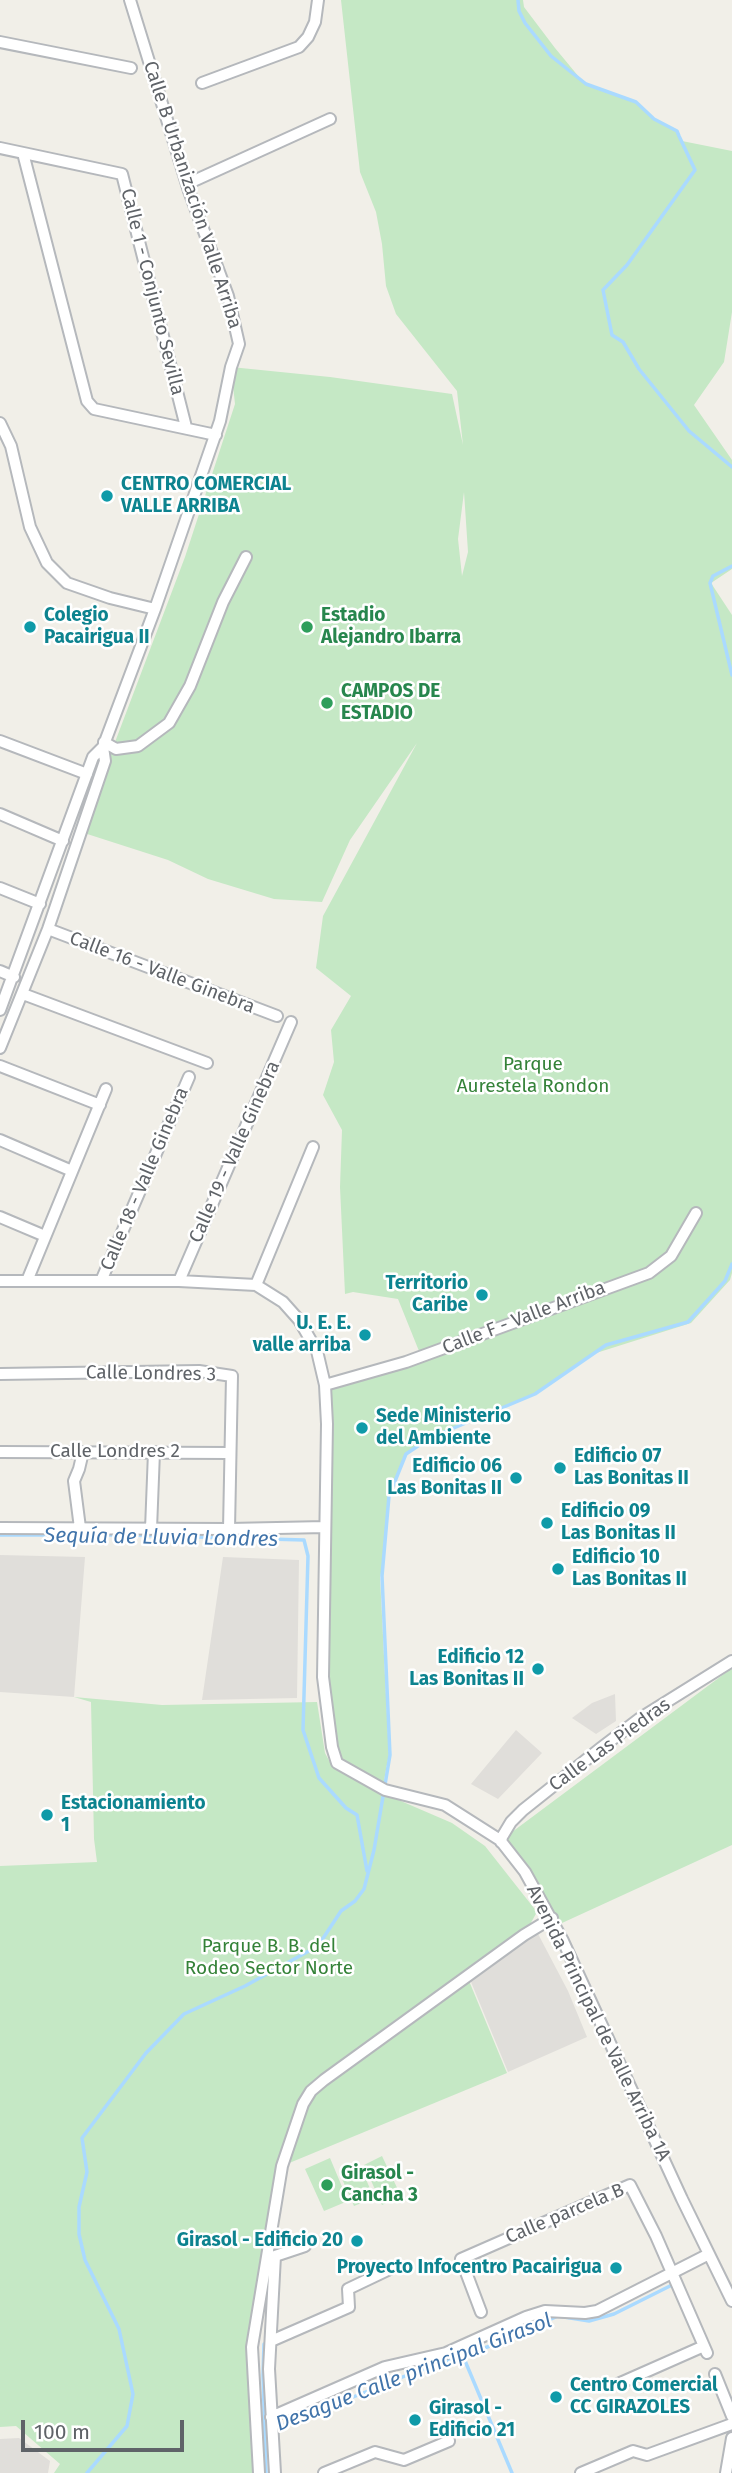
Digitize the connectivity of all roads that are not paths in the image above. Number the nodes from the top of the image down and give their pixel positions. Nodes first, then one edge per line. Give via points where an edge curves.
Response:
1 (131, 0) edge
2 (318, 0) edge
3 (0, 42) edge
4 (131, 68) dead end
5 (202, 83) dead end
6 (330, 119) dead end
7 (0, 148) edge
8 (23, 153) junction
9 (187, 184) junction
10 (0, 423) edge
11 (186, 427) junction
12 (215, 435) junction
13 (246, 557) dead end
14 (155, 609) junction
15 (0, 741) edge
16 (104, 744) junction
17 (87, 774) junction
18 (0, 814) edge
19 (63, 841) junction
20 (0, 888) edge
21 (40, 904) junction
22 (48, 929) junction
23 (0, 971) edge
24 (14, 977) junction
25 (23, 995) junction
26 (0, 1010) edge
27 (277, 1016) dead end
28 (292, 1022) dead end
29 (0, 1048) edge
30 (207, 1063) dead end
31 (0, 1066) edge
32 (189, 1077) dead end
33 (106, 1089) dead end
34 (100, 1105) junction
35 (0, 1140) edge
36 (313, 1147) dead end
37 (72, 1171) junction
38 (696, 1213) dead end
39 (0, 1217) edge
40 (45, 1236) junction
41 (0, 1280) edge
42 (27, 1281) junction
43 (101, 1281) junction
44 (179, 1281) junction
45 (256, 1284) junction
46 (0, 1374) edge
47 (325, 1385) junction
48 (0, 1452) edge
49 (83, 1452) junction
50 (154, 1452) junction
51 (230, 1453) junction
52 (326, 1527) junction
53 (0, 1528) edge
54 (80, 1528) junction
55 (151, 1529) junction
56 (229, 1530) junction
57 (732, 1661) edge
58 (501, 1842) junction
59 (552, 1918) junction
60 (304, 2246) dead end
61 (709, 2253) junction
62 (392, 2268) dead end
63 (672, 2273) junction
64 (732, 2301) edge
65 (481, 2312) dead end
66 (271, 2341) junction
67 (715, 2374) dead end
68 (618, 2385) dead end
69 (732, 2416) edge
70 (271, 2417) junction
71 (732, 2424) edge
72 (732, 2438) edge
73 (449, 2441) dead end
74 (259, 2473) edge
75 (275, 2473) edge
76 (324, 2473) edge
77 (581, 2473) edge
78 (726, 2473) edge

1 - 9 street, Calle B Urbanización Valle Arriba
2 - 5 street via 315,22 299,47
3 - 4 street
6 - 9 street
7 - 8 street, Calle 1 - Conjunto Sevilla
8 - 11 street, Calle 1 - Conjunto Sevilla via 87,401 94,409
8 - 11 street, Calle 1 - Conjunto Sevilla via 122,174
9 - 12 street, Calle B Urbanización Valle Arriba via 228,296 239,344
10 - 14 street via 11,446 30,527 47,563 67,583
11 - 12 street, Calle 1 - Conjunto Sevilla
12 - 14 street, Calle B Urbanización Valle Arriba
13 - 16 street via 169,723 138,746 117,749
14 - 16 street, Calle B Urbanización Valle Arriba
15 - 17 street
16 - 17 street, Calle B Urbanización Valle Arriba
16 - 22 street, Calle B Urbanización Valle Arriba via 105,761
17 - 19 street, Calle B Urbanización Valle Arriba
18 - 19 street
19 - 21 street, Calle B Urbanización Valle Arriba
20 - 21 street
21 - 24 street, Calle B Urbanización Valle Arriba
22 - 25 street, Calle B Urbanización Valle Arriba
22 - 27 street, Calle 16 - Valle Ginebra
23 - 24 street
24 - 26 street, Calle B Urbanización Valle Arriba
25 - 29 street, Calle B Urbanización Valle Arriba
25 - 30 street
28 - 44 street, Calle 19 - Valle Ginebra
31 - 34 street
32 - 43 street, Calle 18 - Valle Ginebra
33 - 34 street
34 - 37 street
35 - 37 street
36 - 45 street
37 - 40 street
38 - 47 street, Calle F - Valle Arriba via 671,1256 649,1273 406,1362
39 - 40 street
40 - 42 street
41 - 42 street
42 - 43 street
43 - 44 street
44 - 45 street
45 - 47 street, Avenida Principal de Valle Arriba 1A via 283,1302 299,1320 317,1351
46 - 51 street, Calle Londres 3 via 199,1371 232,1376
47 - 52 street, Avenida Principal de Valle Arriba 1A
48 - 49 street, Calle Londres 2
49 - 50 street, Calle Londres 2
49 - 54 street via 74,1480
50 - 51 street, Calle Londres 2
50 - 55 street
51 - 56 street, Calle Londres 3
52 - 56 street
52 - 58 street, Avenida Principal de Valle Arriba 1A via 323,1677 337,1763 385,1790 445,1805
53 - 54 street
54 - 55 street
55 - 56 street
57 - 58 street, Calle Las Piedras via 591,1755 523,1810
58 - 59 street, Avenida Principal de Valle Arriba 1A via 525,1871
59 - 61 street, Avenida Principal de Valle Arriba 1A
59 - 74 street via 324,2080 303,2104 282,2166 252,2347
60 - 66 street via 275,2256
61 - 63 street
61 - 64 street, Avenida Principal de Valle Arriba 1A
62 - 66 street via 348,2289 349,2307
63 - 65 street, Calle parcela B via 630,2185 461,2259
63 - 68 street, Calle parcela B via 705,2350
63 - 70 street via 597,2311 545,2311 526,2317 446,2353 385,2367
66 - 70 street
67 - 69 street
70 - 75 street
71 - 77 street via 647,2455 633,2451
72 - 78 street
73 - 76 street via 404,2460 375,2452

